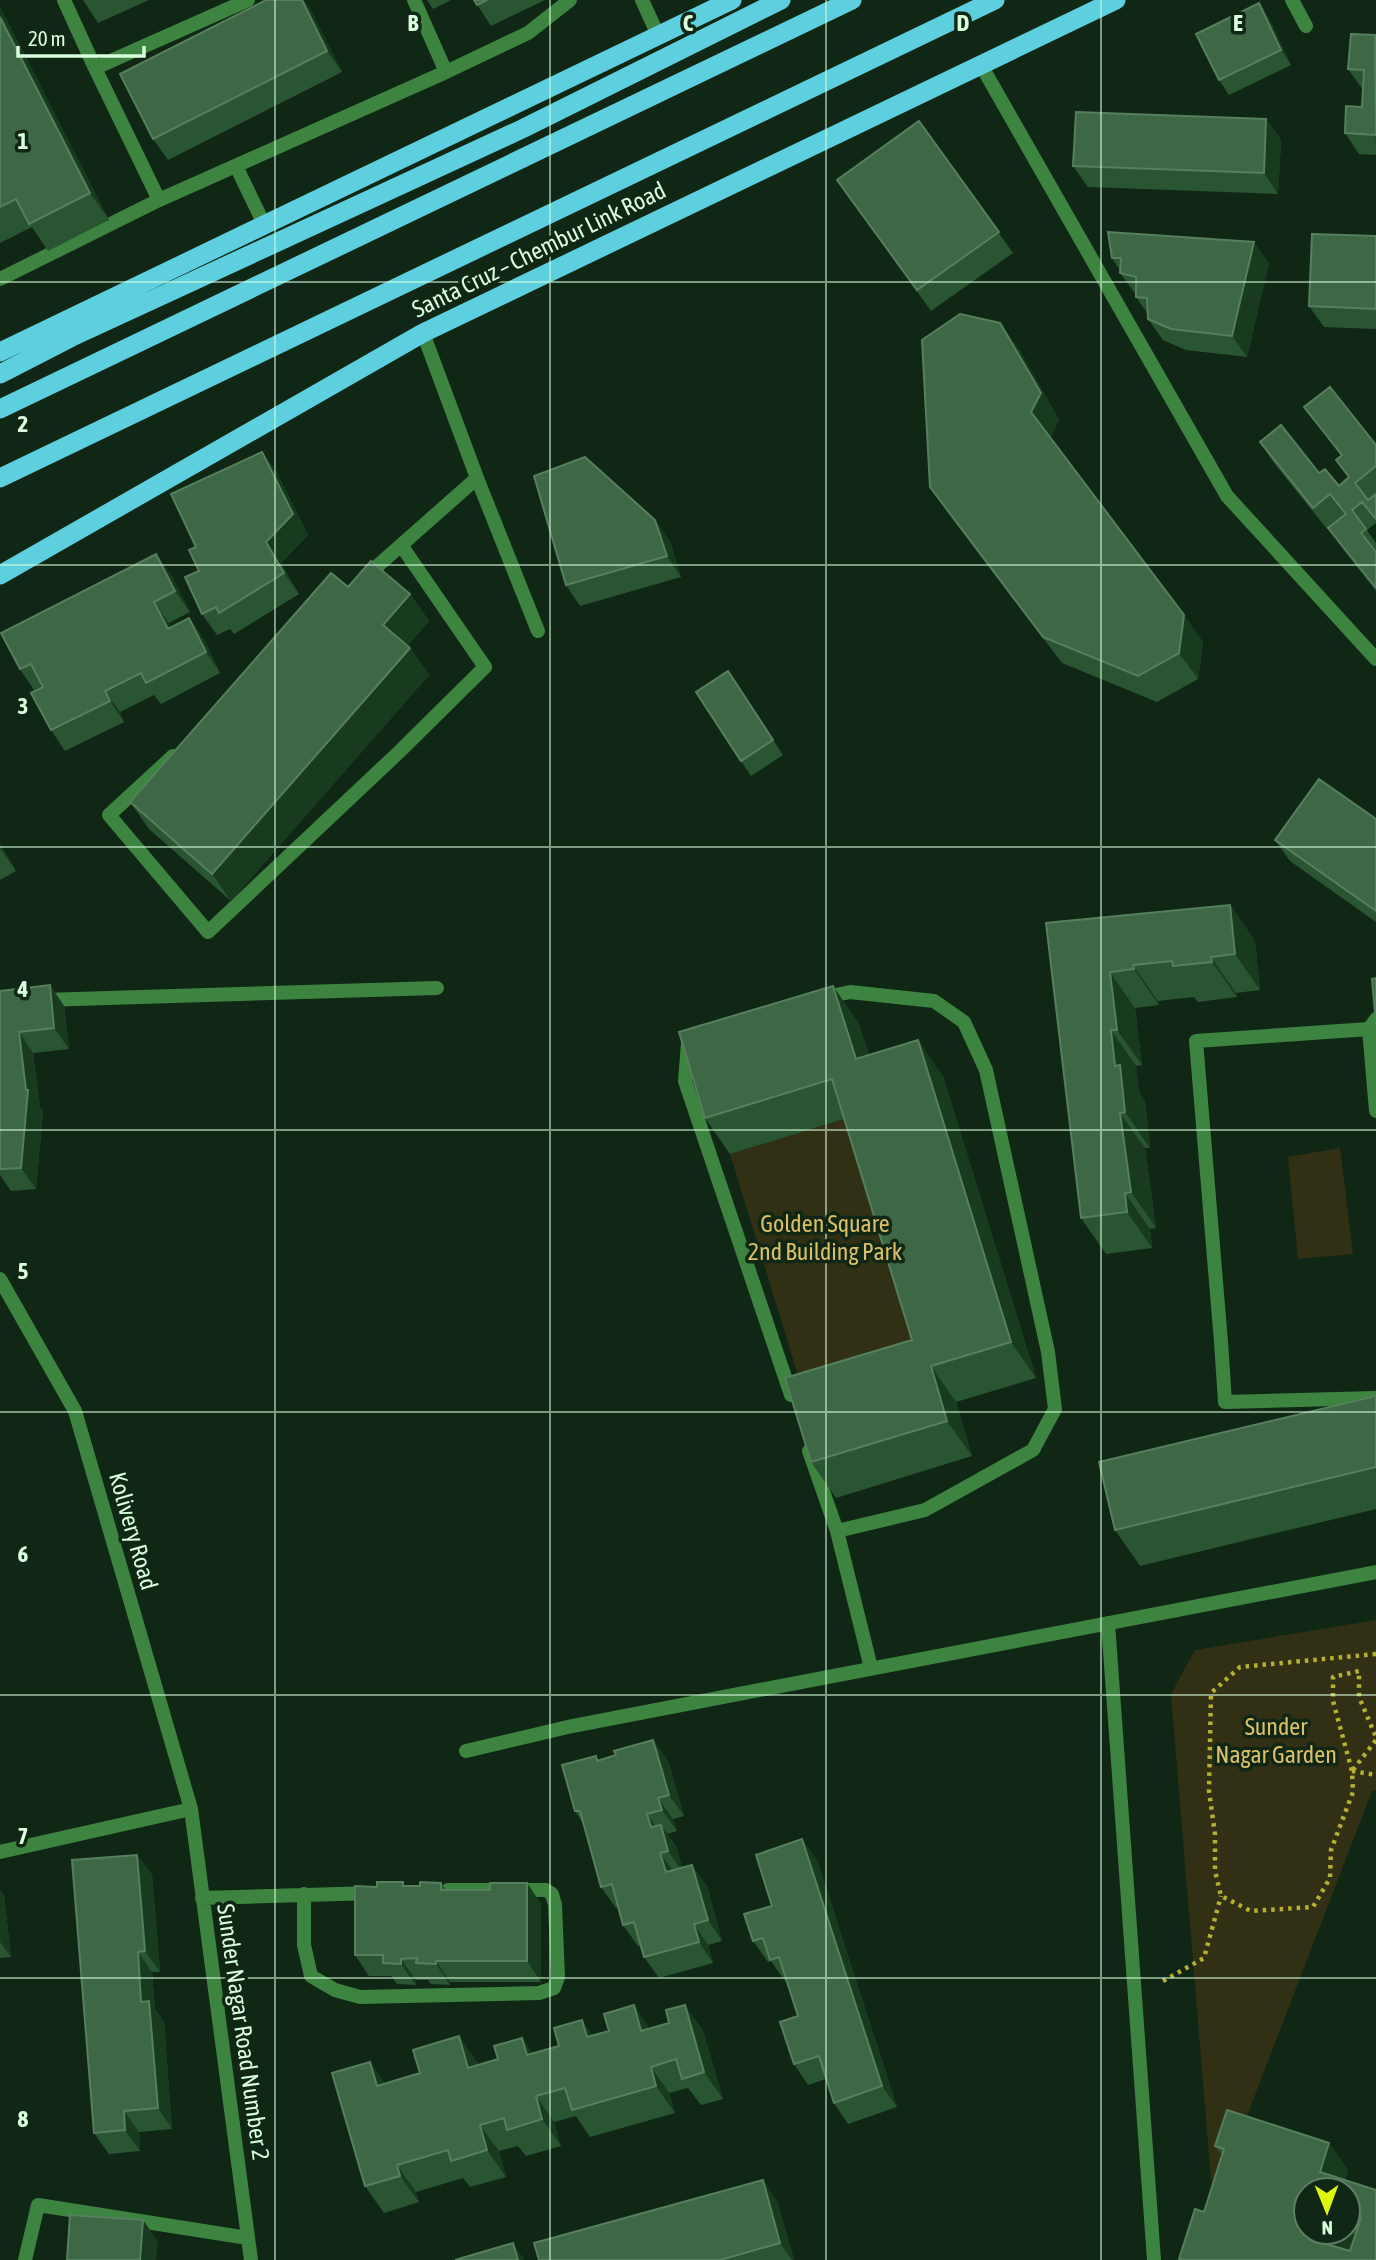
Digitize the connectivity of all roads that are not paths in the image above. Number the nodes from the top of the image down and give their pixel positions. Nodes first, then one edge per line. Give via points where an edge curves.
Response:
1 (64, 0) edge
2 (248, 0) edge
3 (414, 0) edge
4 (570, 0) edge
5 (642, 0) edge
6 (732, 0) edge
7 (781, 0) edge
8 (852, 0) edge
9 (995, 0) edge
10 (1115, 0) edge
11 (1293, 0) edge
12 (1306, 26) dead end
13 (658, 36) junction
14 (981, 65) junction
15 (95, 68) junction
16 (446, 72) junction
17 (236, 166) junction
18 (159, 201) junction
19 (264, 225) junction
20 (0, 279) edge
21 (423, 333) junction
22 (0, 352) edge
23 (0, 374) edge
24 (0, 409) edge
25 (0, 478) edge
26 (477, 478) junction
27 (401, 544) junction
28 (0, 575) edge
29 (350, 591) edge
30 (538, 631) dead end
31 (1376, 659) edge
32 (179, 750) edge
33 (437, 988) dead end
34 (23, 1002) edge
35 (801, 1003) edge
36 (1373, 1024) edge
37 (698, 1038) edge
38 (1376, 1111) edge
39 (0, 1279) edge
40 (1376, 1398) edge
41 (796, 1412) edge
42 (805, 1439) edge
43 (837, 1531) junction
44 (1376, 1572) edge
45 (1108, 1623) junction
46 (871, 1668) junction
47 (466, 1751) dead end
48 (191, 1809) junction
49 (0, 1853) edge
50 (439, 1891) edge
51 (385, 1892) edge
52 (304, 1894) junction
53 (202, 1898) junction
54 (248, 2238) junction
55 (250, 2259) edge
56 (25, 2260) edge
57 (1154, 2260) edge

1 - 15 street
2 - 15 street
3 - 16 street
4 - 16 street via 528,33
5 - 13 street
6 - 13 highway
7 - 23 highway via 522,129
8 - 24 highway
9 - 25 highway
10 - 14 highway, Santa Cruz – Chembur Link Road
11 - 12 street
13 - 19 highway
14 - 21 highway, Santa Cruz – Chembur Link Road
14 - 31 street via 1227,496
15 - 18 street
16 - 17 street
17 - 18 street
17 - 19 street
18 - 20 street
19 - 22 highway
21 - 26 street
21 - 28 highway, Santa Cruz – Chembur Link Road
26 - 27 street
26 - 30 street
27 - 29 street
27 - 32 street via 485,667 208,932 109,816
33 - 34 street
35 - 43 street via 850,992 933,1001 964,1023 986,1070 1048,1352 1055,1409 1033,1450 925,1510
36 - 38 street
36 - 40 street via 1196,1041 1224,1402
37 - 41 street via 688,1043 685,1081
39 - 48 street, Kolivery Road via 75,1411
42 - 43 street
43 - 46 street
44 - 45 street
45 - 46 street
45 - 57 street
46 - 47 street
48 - 49 street
48 - 53 street, Sunder Nagar Road Number 2
50 - 52 street via 546,1889 552,1894 558,1977 554,1988 540,1993 360,1997 335,1990 311,1976 304,1945
51 - 52 street
52 - 53 street
53 - 54 street, Sunder Nagar Road Number 2
54 - 55 street, Sunder Nagar Road Number 2
54 - 56 street via 38,2206

